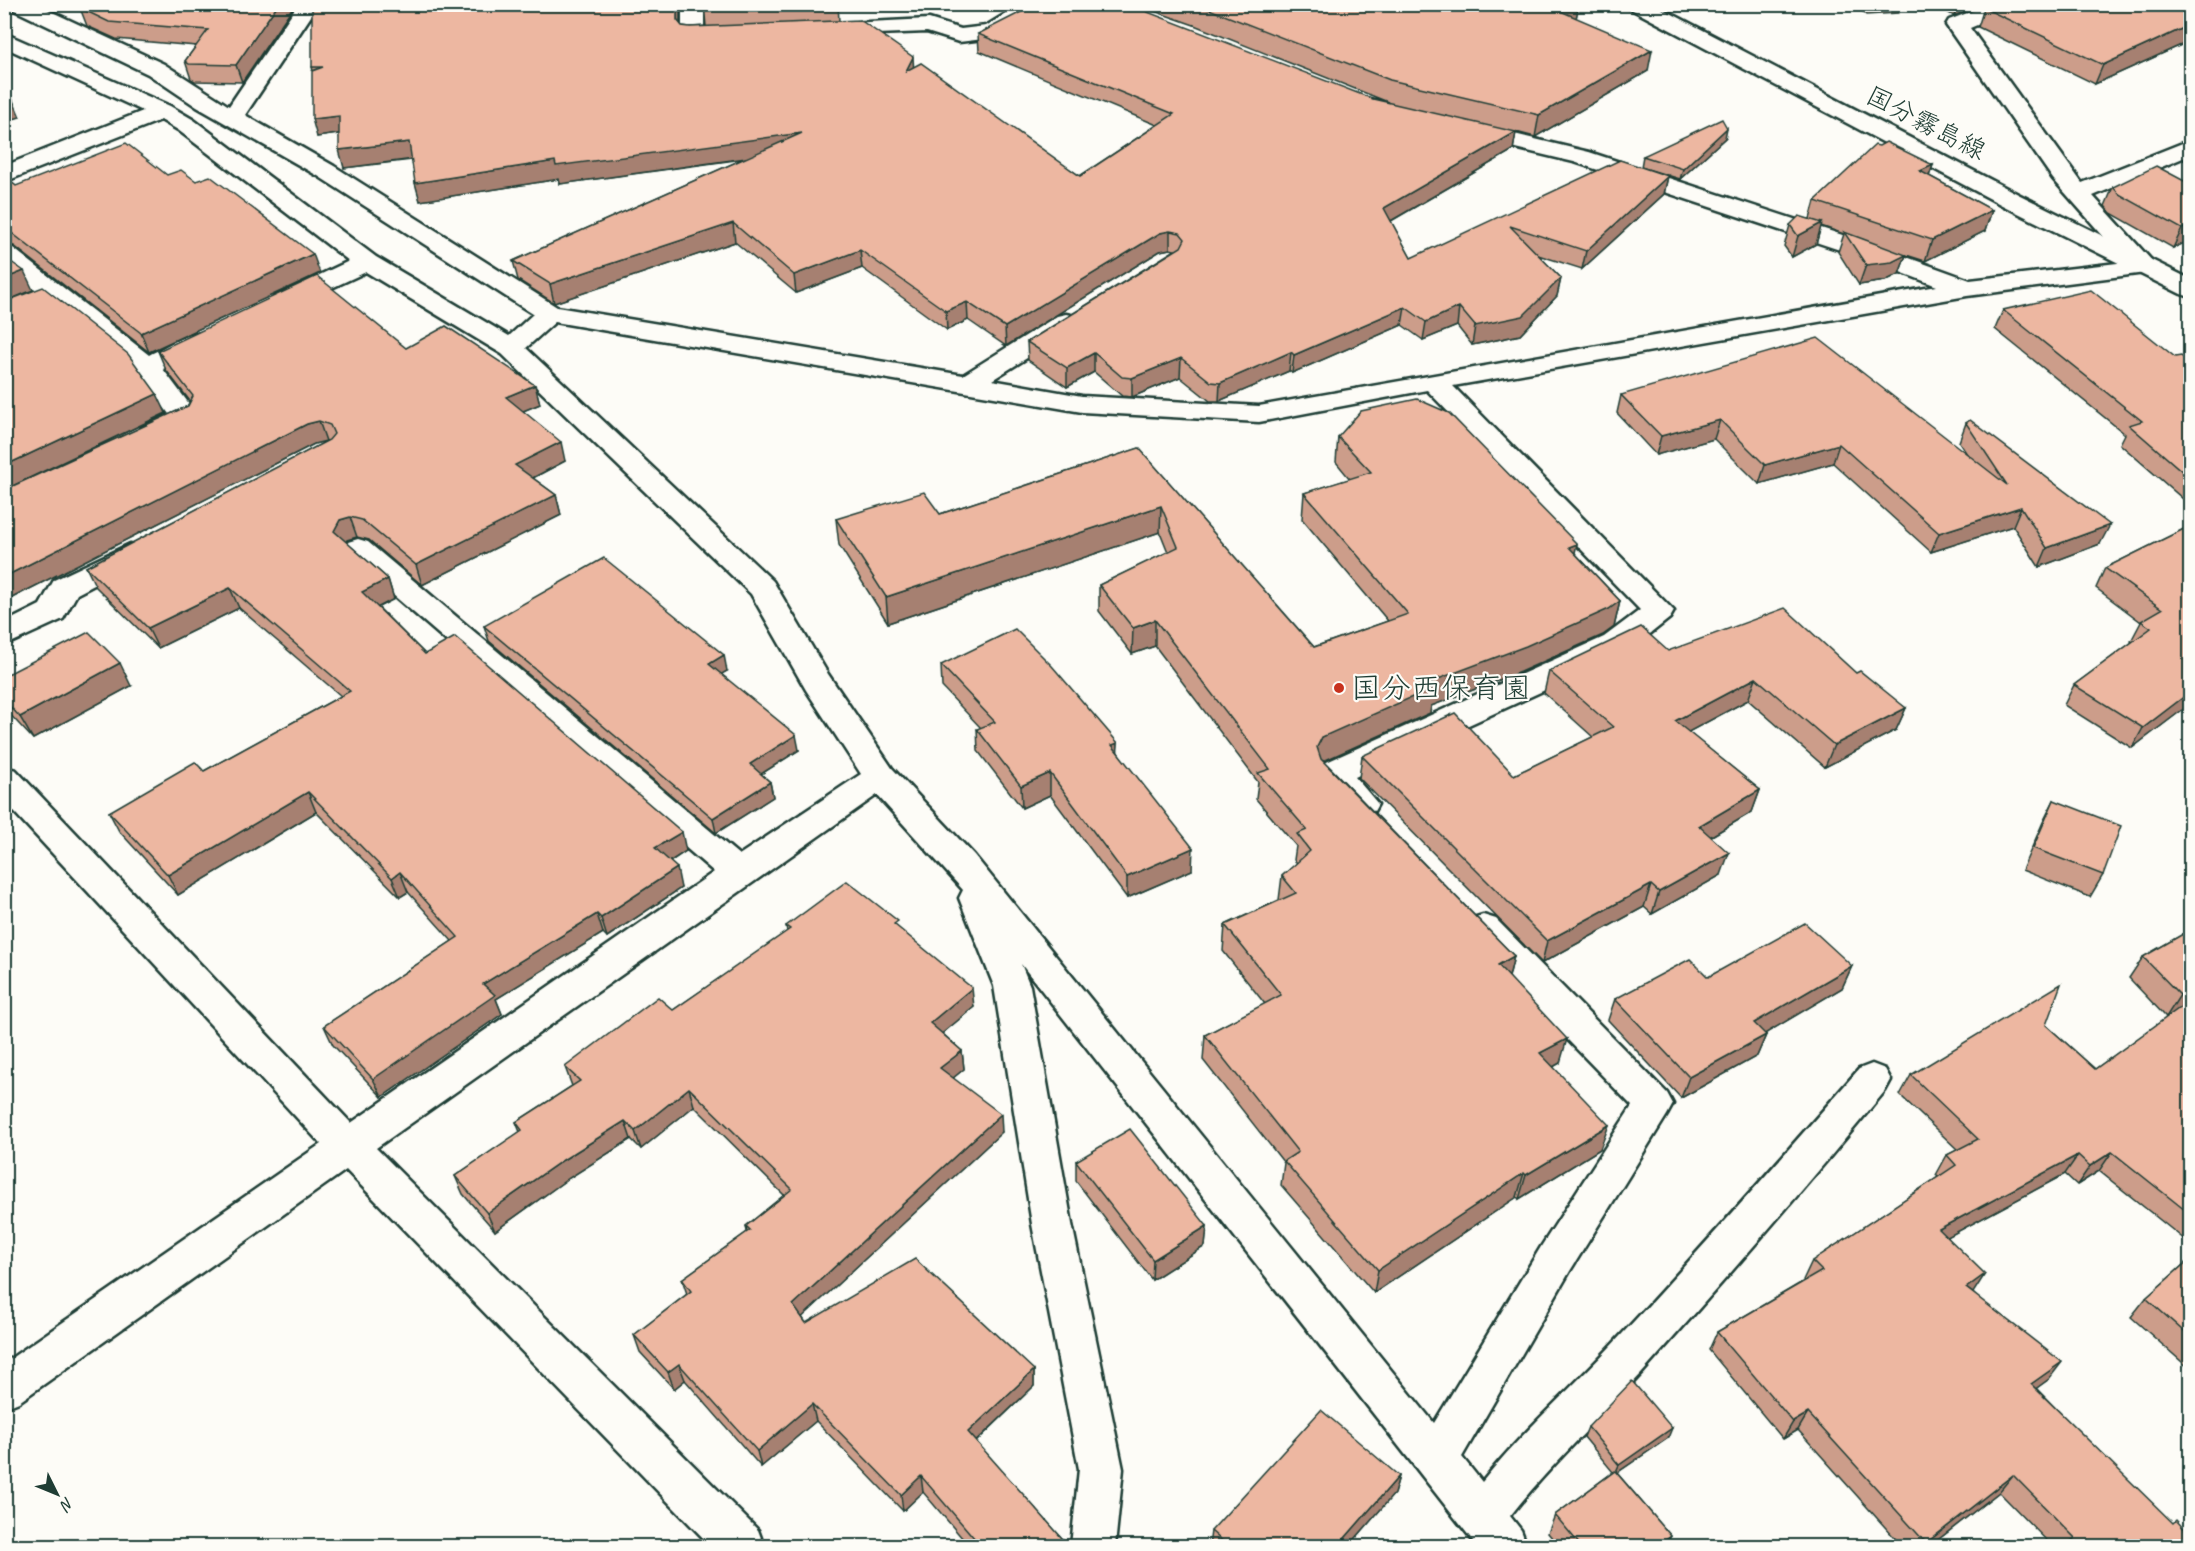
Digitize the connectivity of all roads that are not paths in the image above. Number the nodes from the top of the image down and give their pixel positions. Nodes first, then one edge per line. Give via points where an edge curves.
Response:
1 (17, 4) edge
2 (309, 4) edge
3 (693, 4) edge
4 (1038, 4) edge
5 (1636, 4) edge
6 (2011, 4) edge
7 (811, 31) edge
8 (752, 33) edge
9 (4, 39) edge
10 (162, 111) junction
11 (232, 118) junction
12 (1447, 125) edge
13 (2190, 147) edge
14 (4, 175) edge
15 (2079, 193) junction
16 (4, 253) edge
17 (367, 262) junction
18 (2144, 267) junction
19 (1967, 288) junction
20 (2190, 289) edge
21 (55, 293) junction
22 (25, 306) edge
23 (262, 312) edge
24 (1082, 312) edge
25 (549, 313) junction
26 (220, 332) edge
27 (511, 348) junction
28 (147, 366) junction
29 (1433, 381) junction
30 (966, 385) junction
31 (132, 442) edge
32 (159, 538) edge
33 (358, 549) edge
34 (4, 636) edge
35 (880, 777) junction
36 (4, 779) edge
37 (1382, 825) edge
38 (962, 864) junction
39 (738, 873) junction
40 (1464, 909) edge
41 (1872, 1080) dead end
42 (348, 1146) junction
43 (4, 1388) edge
44 (1435, 1461) junction
45 (1493, 1532) edge
46 (742, 1546) edge
47 (1093, 1546) edge

1 - 11 street via 156,69
2 - 11 street
3 - 8 street via 693,36
4 - 7 street via 992,32 959,36 929,25
5 - 18 street, 国分霧島線
6 - 15 street via 1958,25 2061,174
9 - 10 street
10 - 14 street
10 - 17 street
11 - 25 street via 326,171
12 - 19 street via 1581,157
13 - 15 street
15 - 18 street
16 - 21 street
17 - 23 street
17 - 27 street
18 - 19 street
18 - 20 street, 国分霧島線
19 - 29 street
21 - 22 street
21 - 28 street
24 - 30 street
25 - 27 street
25 - 30 street
26 - 28 street
27 - 35 street via 762,588
28 - 31 street via 185,417
29 - 30 street via 1259,414 1082,404
29 - 37 street via 1659,611 1615,645 1332,774
32 - 34 street via 65,587 52,612
33 - 39 street
35 - 38 street
35 - 39 street
36 - 42 street
38 - 44 street
38 - 47 street via 1012,986 1052,1224 1101,1469
39 - 42 street
40 - 44 street via 1654,1104 1556,1258
41 - 45 street via 1745,1230 1610,1377 1527,1460
42 - 43 street
42 - 46 street
44 - 45 street

